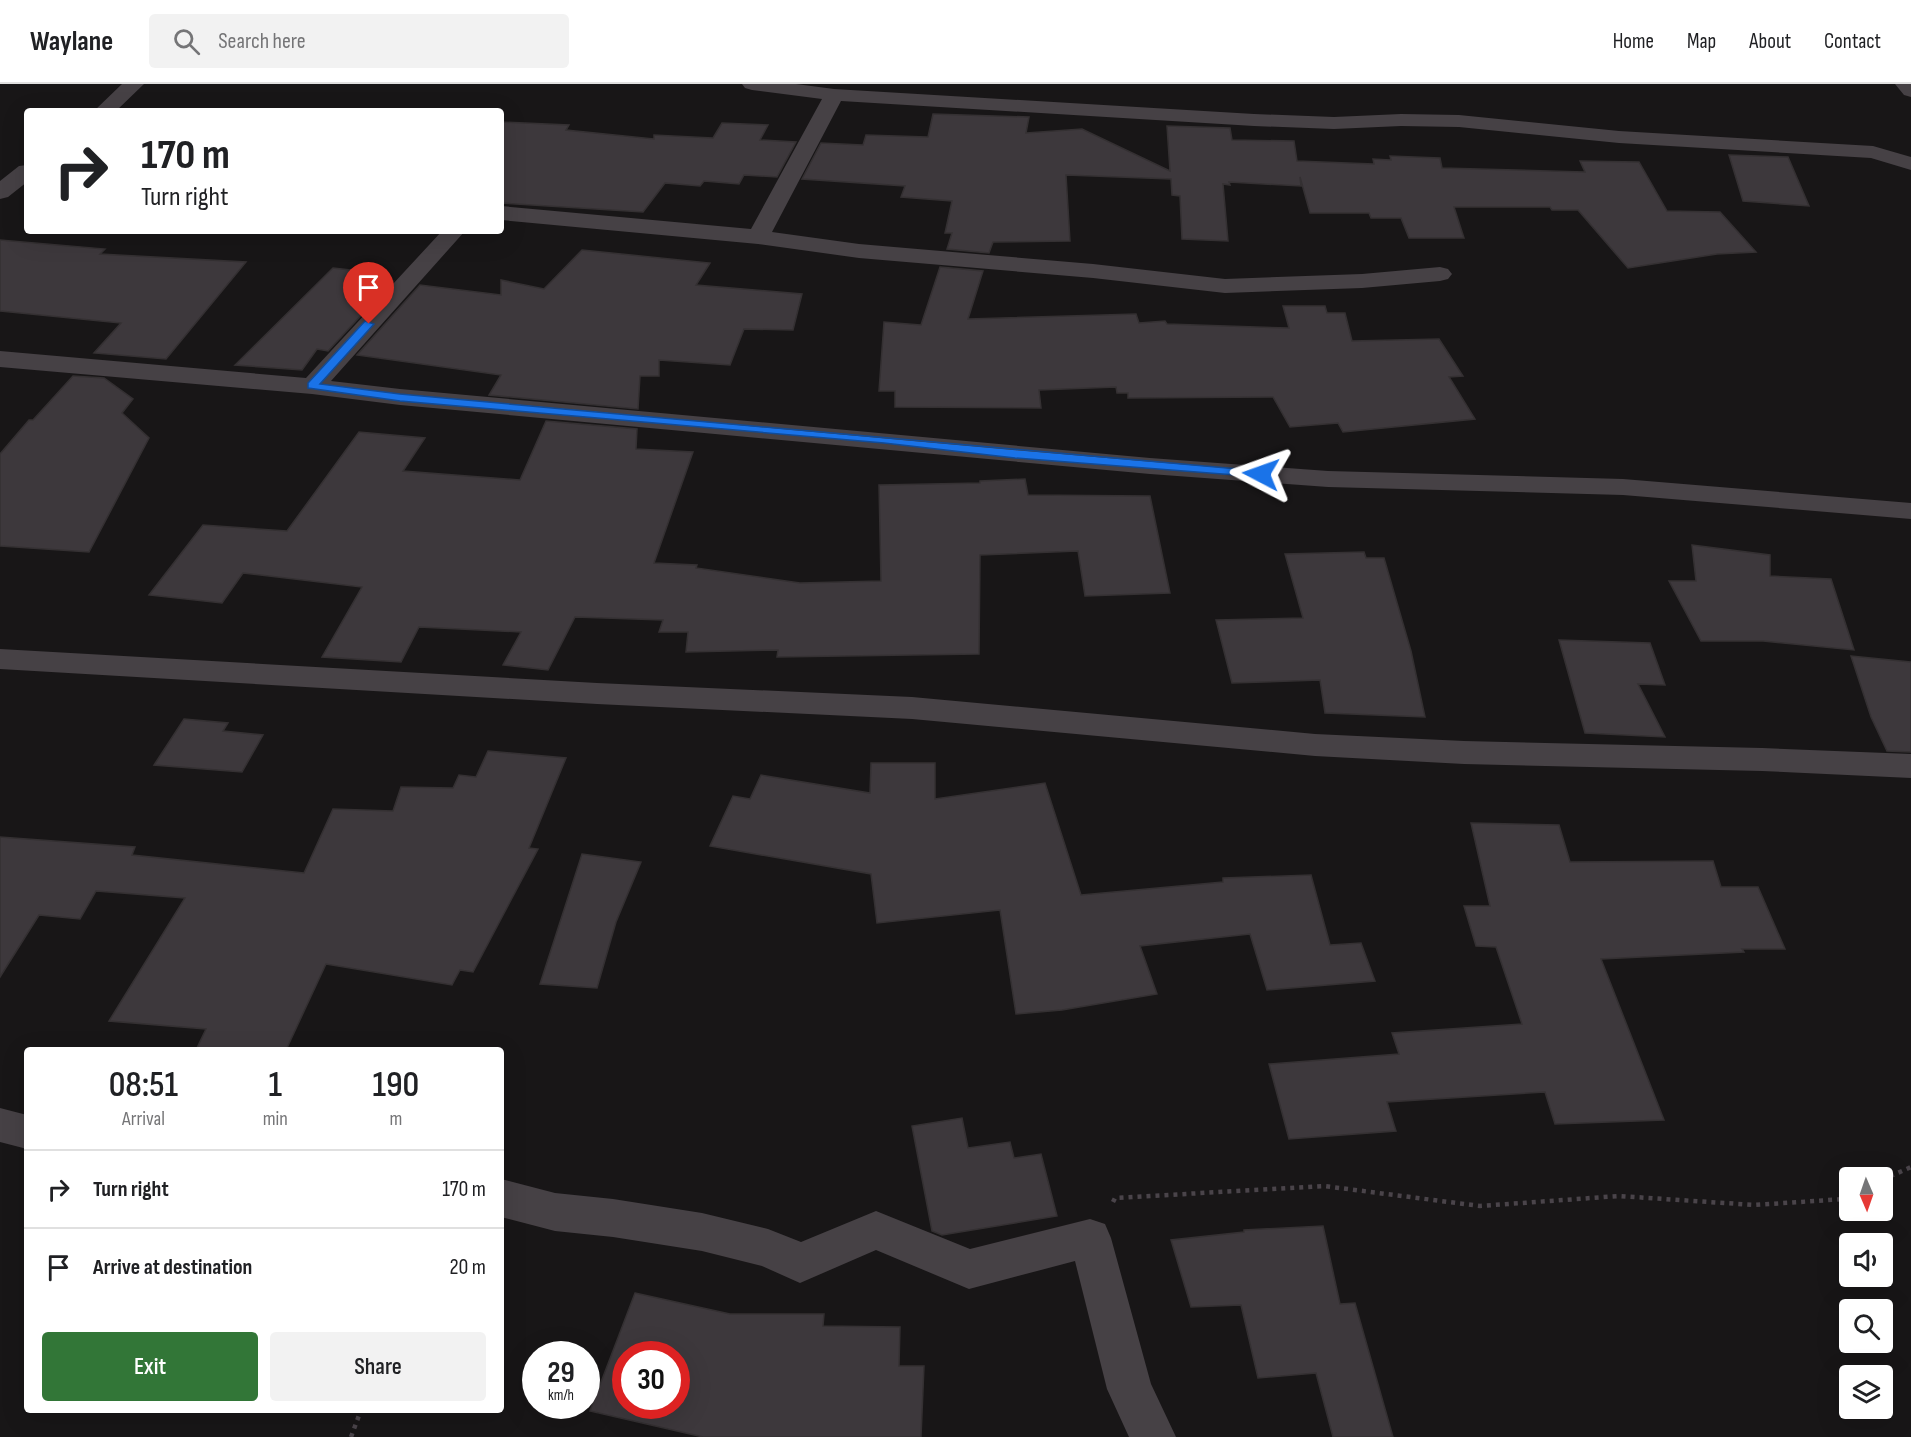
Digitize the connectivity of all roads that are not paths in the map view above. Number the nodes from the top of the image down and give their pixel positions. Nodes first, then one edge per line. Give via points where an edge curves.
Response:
1 (134, 84) edge
2 (752, 84) edge
3 (1905, 84) edge
4 (1911, 91) edge
5 (834, 95) junction
6 (107, 108) edge
7 (1911, 150) edge
8 (1873, 152) junction
9 (1911, 164) edge
10 (504, 213) edge
11 (451, 234) edge
12 (758, 237) junction
13 (1440, 274) dead end
14 (0, 359) edge
15 (312, 386) junction
16 (1911, 511) edge
17 (0, 659) edge
18 (1911, 766) edge
19 (0, 1125) edge
20 (24, 1131) edge
21 (504, 1199) edge
22 (1153, 1437) edge

1 - 6 street
2 - 5 street
3 - 4 street
5 - 8 street via 1254,120 1459,121 1619,136
5 - 12 street
7 - 8 street
8 - 9 street
10 - 12 street
11 - 15 street
12 - 13 street via 859,251 1225,286
14 - 15 street
15 - 16 street via 400,398 1150,466 1328,479 1623,487
17 - 18 street via 850,704 1316,746
19 - 20 street
21 - 22 street via 555,1212 702,1232 768,1248 800,1263 876,1230 969,1269 1090,1238 1130,1389

